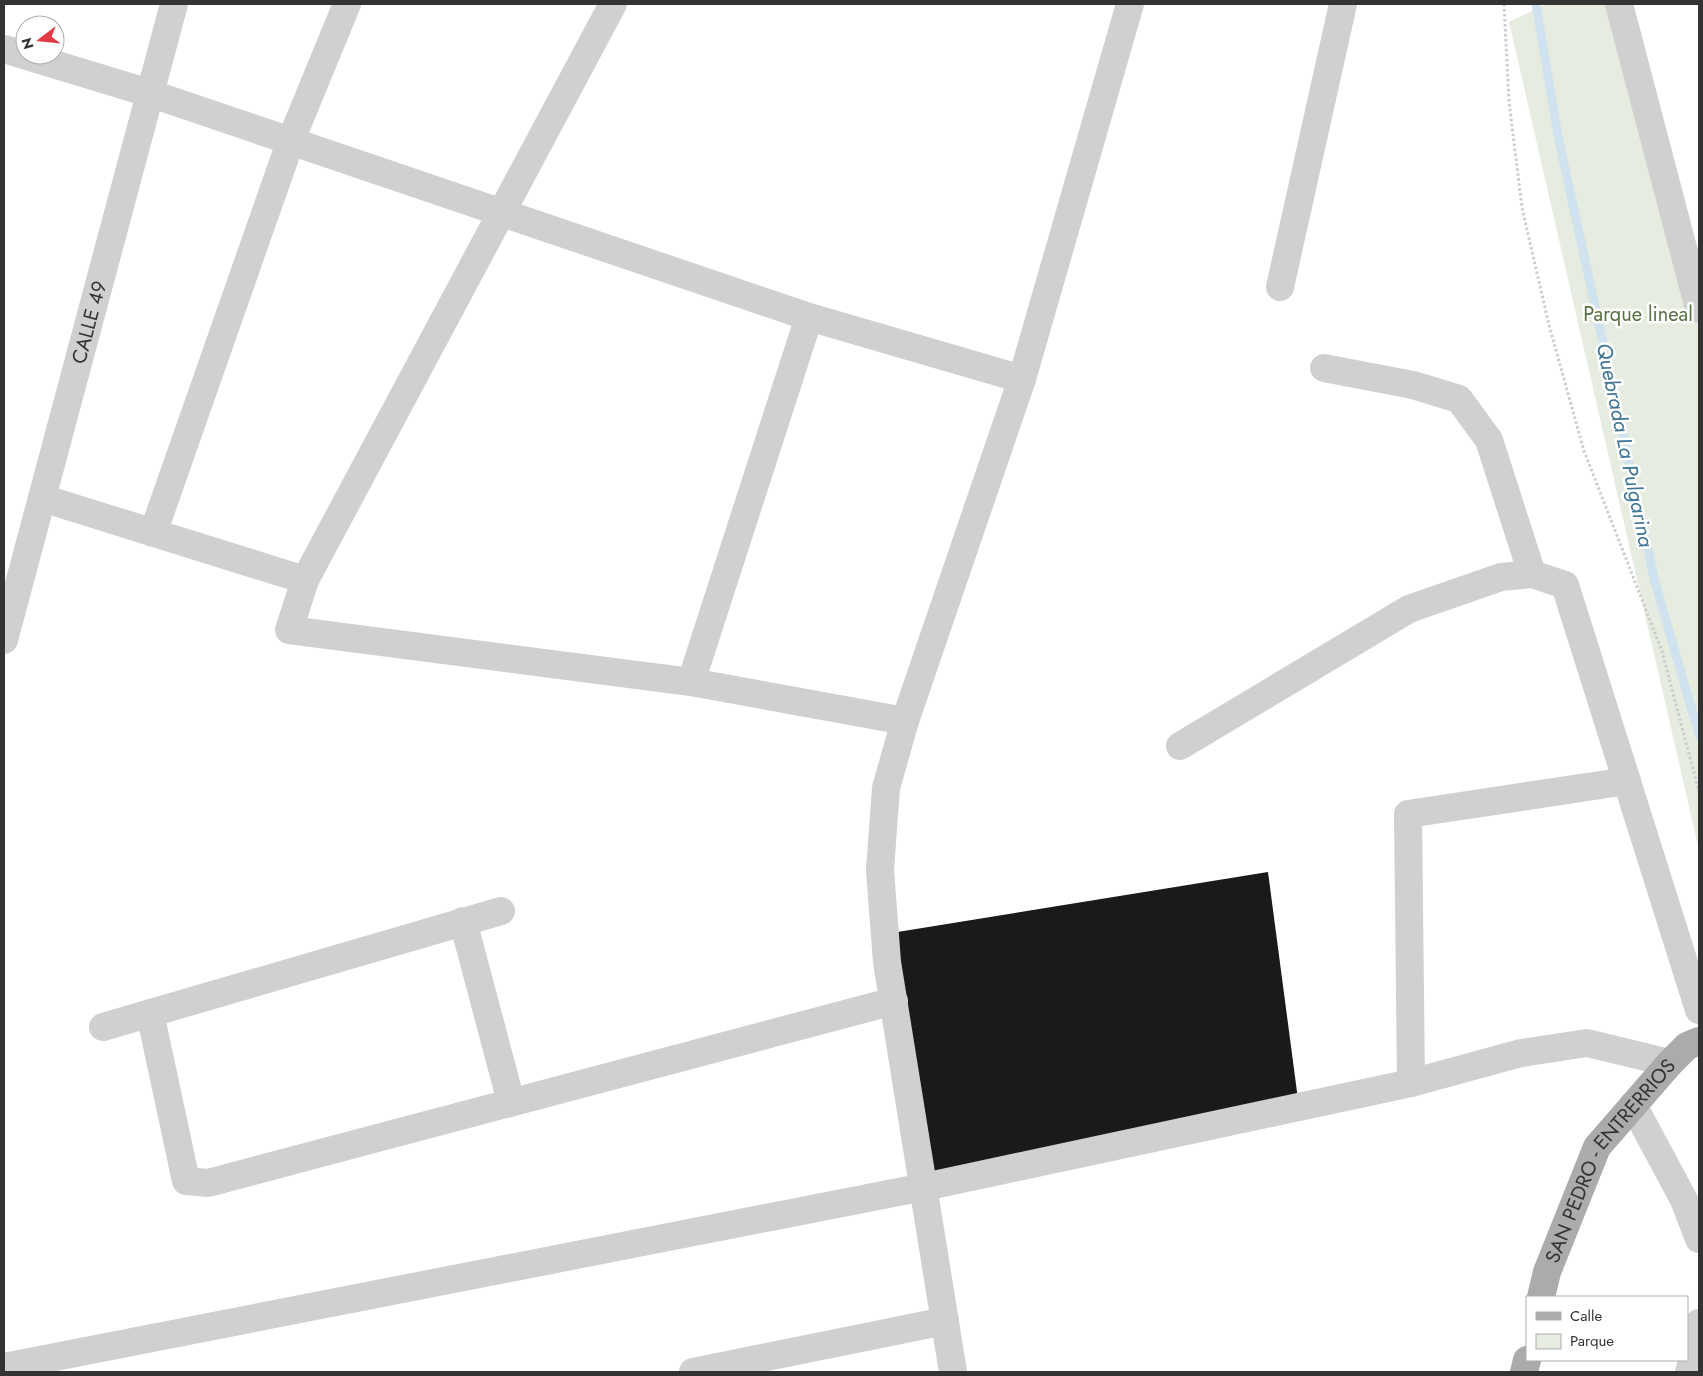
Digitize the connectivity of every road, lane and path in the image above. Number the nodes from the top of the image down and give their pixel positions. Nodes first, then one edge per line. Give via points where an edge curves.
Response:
1 (174, 4) edge
2 (347, 4) edge
3 (613, 4) edge
4 (1130, 4) edge
5 (1343, 4) edge
6 (1504, 4) edge
7 (1619, 4) edge
8 (4, 49) edge
9 (149, 93) junction
10 (291, 140) junction
11 (501, 214) junction
12 (1280, 287) dead end
13 (1699, 309) edge
14 (809, 317) junction
15 (1324, 368) dead end
16 (1022, 379) junction
17 (42, 498) junction
18 (153, 533) junction
19 (1532, 574) junction
20 (306, 580) junction
21 (4, 640) edge
22 (691, 682) junction
23 (905, 721) junction
24 (1180, 746) dead end
25 (1627, 781) junction
26 (1699, 792) edge
27 (501, 911) dead end
28 (463, 921) junction
29 (894, 1001) junction
30 (1699, 1010) edge
31 (150, 1013) junction
32 (103, 1027) dead end
33 (1699, 1041) edge
34 (1670, 1063) junction
35 (1410, 1083) junction
36 (511, 1102) junction
37 (1633, 1105) junction
38 (924, 1187) junction
39 (1699, 1239) edge
40 (1541, 1296) edge
41 (944, 1321) junction
42 (1699, 1323) edge
43 (751, 1366) edge
44 (4, 1367) edge
45 (693, 1372) edge
46 (953, 1372) edge
47 (1689, 1372) edge

1 - 9 street, CALLE 49
2 - 10 street
3 - 11 street
4 - 16 street
5 - 12 street
6 - 26 path via 1509,101 1522,208 1549,325 1584,451 1662,650
7 - 13 street
8 - 9 street
9 - 10 street
9 - 17 street, CALLE 49
10 - 11 street
10 - 18 street
11 - 14 street
11 - 20 street
14 - 16 street
14 - 22 street
15 - 19 street via 1413,385 1459,399 1490,440
16 - 23 street
17 - 18 street
17 - 21 street, CALLE 49
18 - 20 street
19 - 24 street via 1502,577 1409,609
19 - 25 street via 1565,585
20 - 22 street via 288,630
22 - 23 street
23 - 29 street via 886,788 880,870 887,962
25 - 30 street
25 - 35 street via 1408,814
27 - 28 street
28 - 31 street
28 - 36 street
29 - 36 street
29 - 38 street
31 - 32 street
31 - 36 street via 186,1181 208,1183
33 - 34 main road, SAN PEDRO - ENTRERRIOS via 1687,1046
34 - 35 street via 1587,1043 1521,1052
34 - 37 main road, SAN PEDRO - ENTRERRIOS
35 - 38 street
37 - 39 street via 1684,1200
37 - 40 main road, SAN PEDRO - ENTRERRIOS via 1597,1147 1547,1272
38 - 41 street
38 - 44 street
41 - 43 street
41 - 46 street
42 - 47 street via 1699,1339
43 - 45 street

